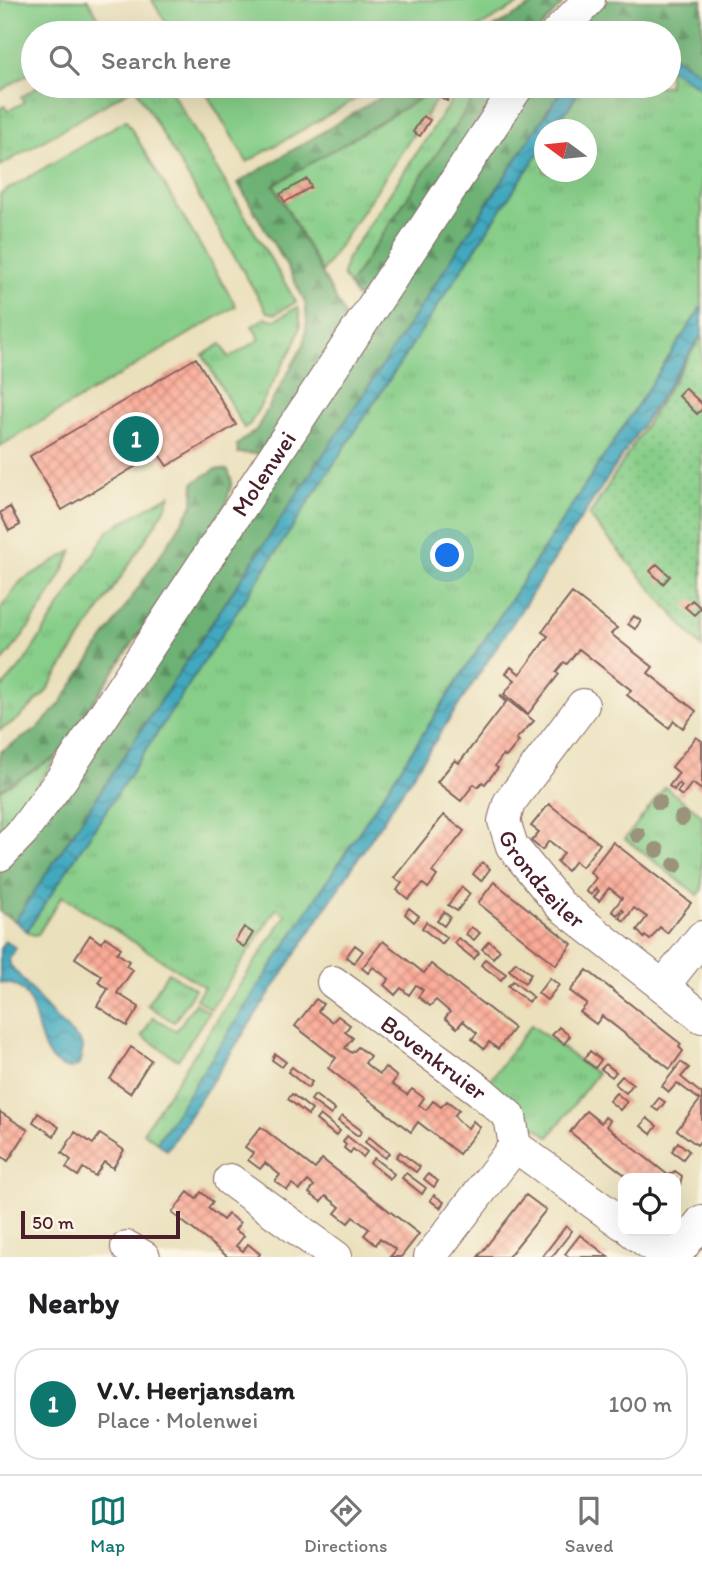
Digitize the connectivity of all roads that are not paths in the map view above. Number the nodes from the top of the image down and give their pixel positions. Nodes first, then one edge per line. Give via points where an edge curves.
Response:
1 (589, 0) edge
2 (569, 21) edge
3 (510, 98) edge
4 (583, 705) dead end
5 (0, 855) edge
6 (702, 937) edge
7 (334, 982) dead end
8 (664, 985) junction
9 (702, 1017) edge
10 (516, 1146) junction
11 (230, 1180) dead end
12 (618, 1220) edge
13 (702, 1221) edge
14 (639, 1236) edge
15 (337, 1257) edge
16 (430, 1257) edge
17 (668, 1257) edge
18 (674, 1257) edge

1 - 2 street
3 - 5 street, Molenwei via 63,777
4 - 8 street, Grondzeiler via 509,803 504,821 512,846 560,905
6 - 8 street
7 - 10 street, Bovenkruier via 510,1117
8 - 9 street, Grondzeiler
10 - 12 street
10 - 16 street
11 - 15 street
13 - 18 street
14 - 17 street

